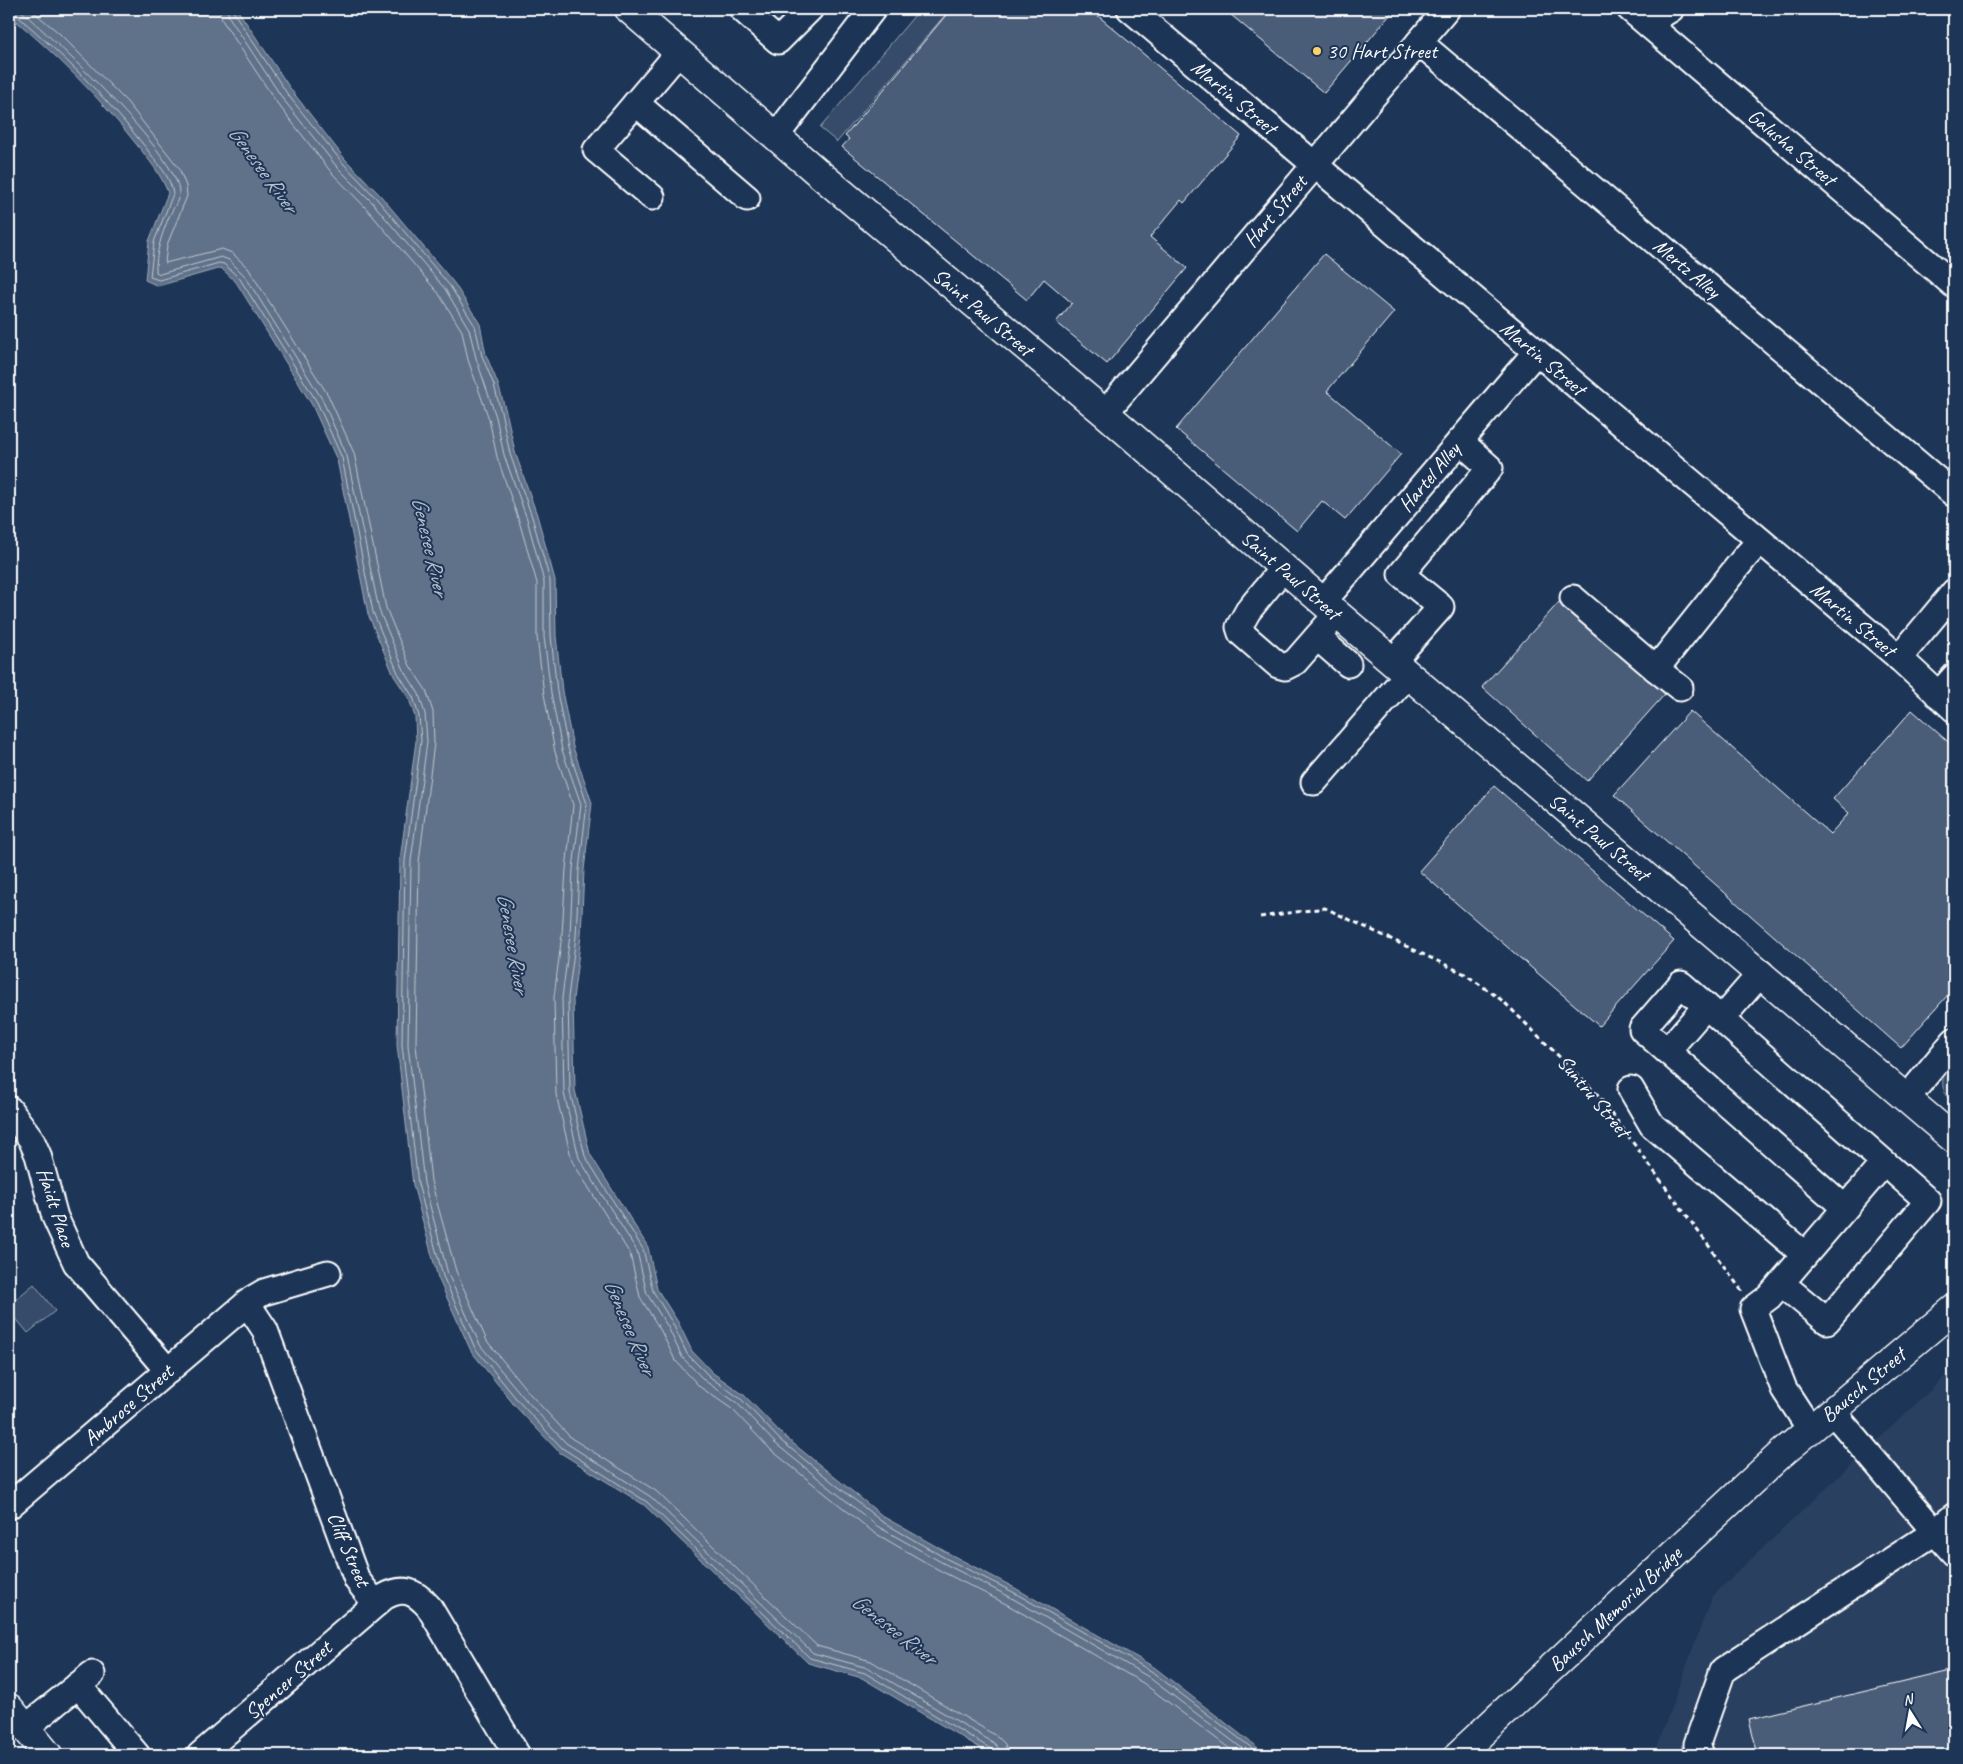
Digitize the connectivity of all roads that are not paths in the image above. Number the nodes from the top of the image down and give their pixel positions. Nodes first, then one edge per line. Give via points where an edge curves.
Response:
1 (629, 9) edge
2 (742, 9) edge
3 (810, 9) edge
4 (873, 9) edge
5 (1130, 9) edge
6 (1446, 9) edge
7 (1630, 9) edge
8 (1671, 9) edge
9 (1650, 26) junction
10 (1419, 42) junction
11 (679, 52) junction
12 (636, 103) junction
13 (786, 145) junction
14 (1314, 165) junction
15 (652, 197) dead end
16 (746, 198) dead end
17 (1954, 285) edge
18 (1536, 352) junction
19 (1105, 413) junction
20 (1460, 441) junction
21 (1954, 494) edge
22 (1760, 541) junction
23 (1283, 568) junction
24 (1954, 592) edge
25 (1573, 598) dead end
26 (1330, 608) junction
27 (1317, 637) junction
28 (1899, 658) junction
29 (1348, 664) dead end
30 (1400, 668) junction
31 (1656, 669) junction
32 (1954, 677) edge
33 (1680, 688) dead end
34 (1946, 702) edge
35 (1314, 782) dead end
36 (1761, 973) junction
37 (1714, 1012) junction
38 (1954, 1041) edge
39 (1666, 1051) junction
40 (1631, 1089) dead end
41 (1906, 1098) junction
42 (9, 1109) edge
43 (1954, 1139) edge
44 (1884, 1163) junction
45 (1846, 1208) junction
46 (1805, 1255) junction
47 (328, 1273) dead end
48 (1781, 1283) junction
49 (247, 1303) junction
50 (1954, 1308) edge
51 (168, 1370) junction
52 (1832, 1411) junction
53 (1810, 1430) junction
54 (1772, 1462) joint
55 (13, 1493) edge
56 (1954, 1516) edge
57 (1935, 1532) junction
58 (1954, 1553) edge
59 (376, 1604) junction
60 (17, 1718) edge
61 (48, 1755) edge
62 (137, 1755) edge
63 (200, 1755) edge
64 (517, 1755) edge
65 (1458, 1755) edge
66 (1701, 1755) edge

1 - 11 main road, Saint Paul Street
2 - 3 street via 778,41
4 - 13 street
5 - 14 street, Martin Street
6 - 10 street, Hart Street
7 - 9 street, Galusha Street
8 - 9 street
9 - 17 street, Galusha Street
10 - 14 street, Hart Street
10 - 21 street, Mertz Alley
11 - 12 street
11 - 13 main road, Saint Paul Street
12 - 15 street via 596,150
12 - 16 street
13 - 19 main road, Saint Paul Street
14 - 18 street, Martin Street
14 - 19 street, Hart Street
18 - 20 street, Hartel Alley
18 - 22 street, Martin Street
19 - 23 main road, Saint Paul Street
20 - 26 street, Hartel Alley
20 - 30 street via 1490,468 1401,574 1440,607
22 - 28 street, Martin Street
22 - 31 street
23 - 26 main road, Saint Paul Street
23 - 27 street, Hartel Alley via 1241,621 1241,633 1278,665 1285,667 1295,662
24 - 28 street
25 - 31 street
26 - 27 street, Hartel Alley
26 - 30 main road, Saint Paul Street
27 - 29 street
28 - 34 street, Martin Street
30 - 35 street
30 - 36 main road, Saint Paul Street
31 - 33 street
32 - 34 street
36 - 37 street
36 - 41 main road, Saint Paul Street
37 - 39 street
37 - 39 street via 1681,984 1642,1029
37 - 44 street
38 - 41 street
39 - 45 street
40 - 46 street via 1652,1125
41 - 43 main road, Saint Paul Street
42 - 51 street, Haidt Place via 31,1139 38,1155 55,1217 76,1263
44 - 45 street
44 - 48 street via 1928,1202 1827,1321
45 - 46 street
46 - 48 street
47 - 49 street, Ambrose Street via 264,1292
48 - 53 street via 1753,1309 1784,1389
49 - 51 street, Ambrose Street
49 - 59 street, Cliff Street via 265,1330 357,1580
50 - 52 main road, Bausch Street
51 - 55 street, Ambrose Street
52 - 53 main road, Bausch Street
52 - 57 street
53 - 54 main road, Bausch Street
54 - 65 main road, Bausch Memorial Bridge
56 - 57 street
57 - 58 street
57 - 66 street via 1723,1670 1697,1744
59 - 63 street, Spencer Street
59 - 64 street, Cliff Street via 394,1592 410,1591 429,1606
60 - 61 main road
60 - 62 street via 85,1679

